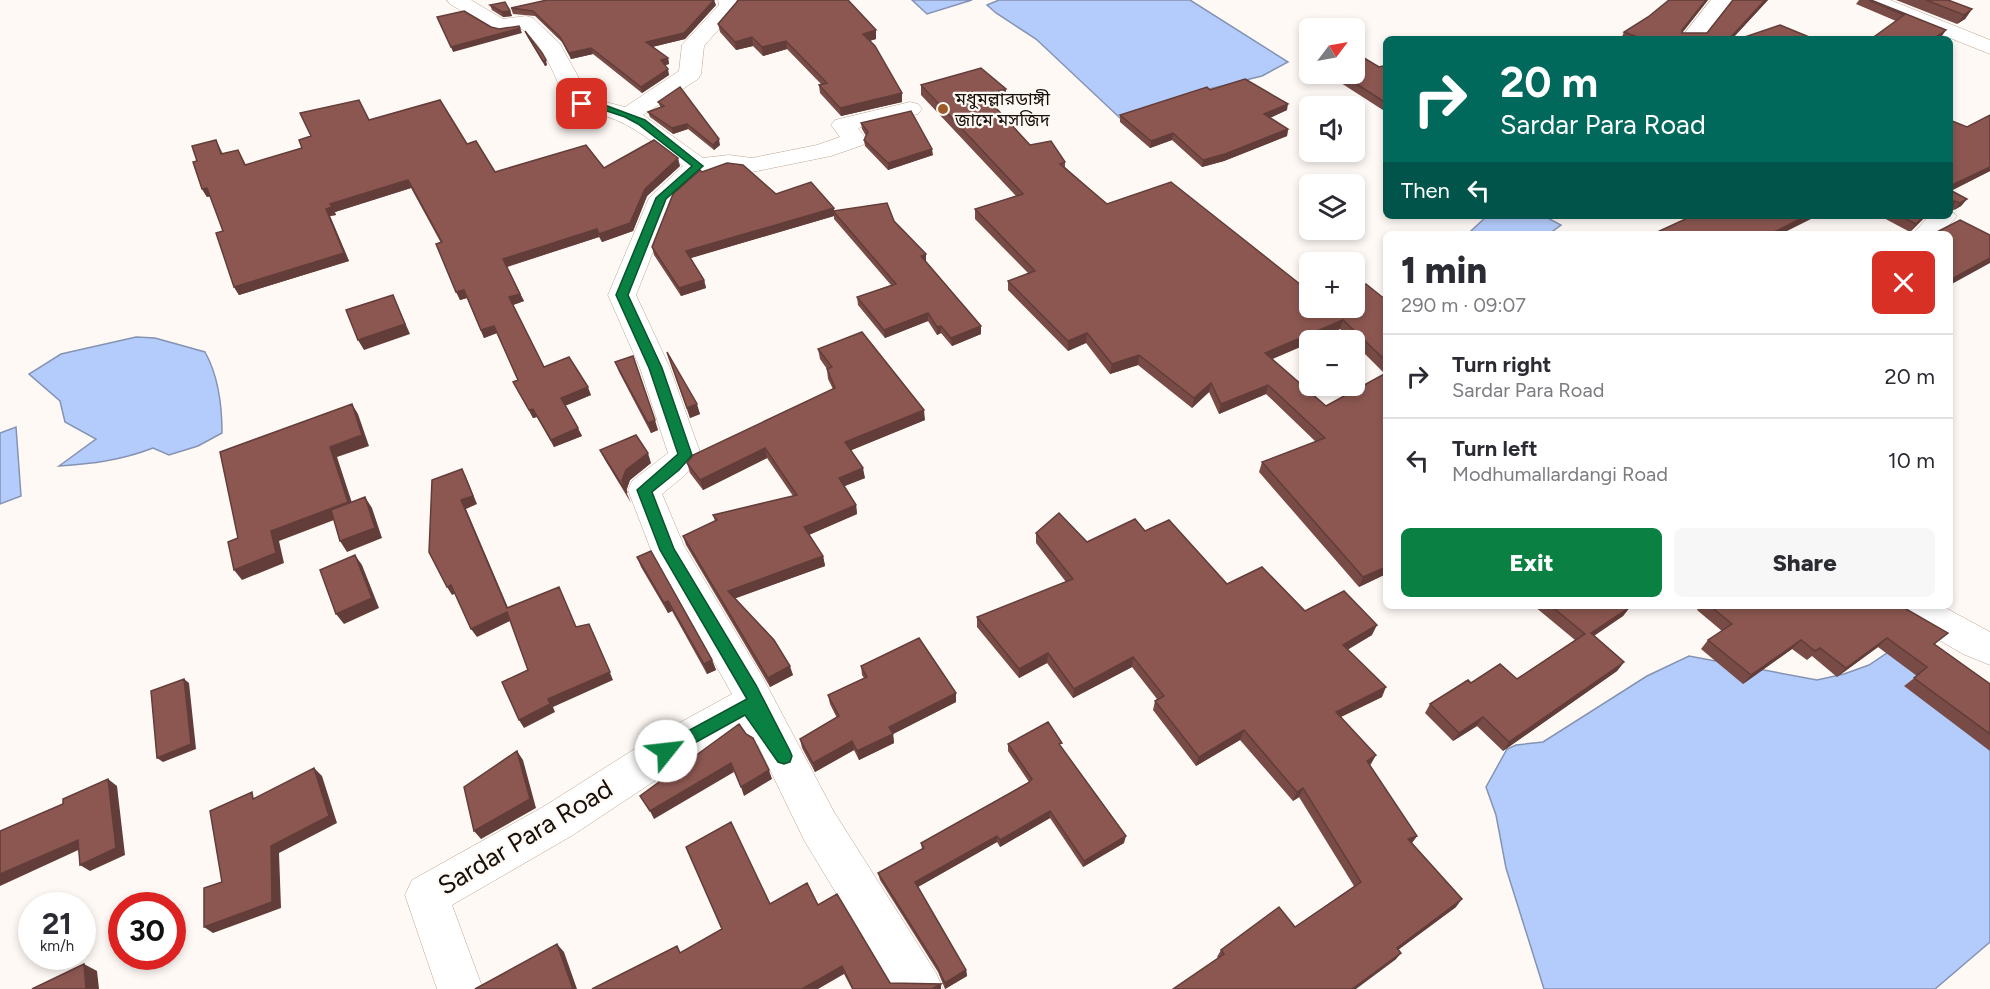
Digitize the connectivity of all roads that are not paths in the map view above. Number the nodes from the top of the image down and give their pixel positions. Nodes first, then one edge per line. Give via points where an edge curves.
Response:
1 (457, 0) edge
2 (728, 0) edge
3 (1722, 0) edge
4 (1872, 0) edge
5 (1693, 36) edge
6 (1990, 48) edge
7 (910, 109) edge
8 (628, 115) junction
9 (698, 166) junction
10 (1941, 219) edge
11 (1929, 231) edge
12 (1916, 609) edge
13 (1990, 649) edge
14 (784, 756) junction
15 (460, 989) edge
16 (920, 989) edge

1 - 8 street via 500,26 526,22 538,30 562,64 582,104
2 - 8 street via 729,6 693,45 690,74
3 - 5 street
4 - 6 street
7 - 9 street via 843,125 855,140 822,151 753,165 729,162
8 - 9 street
9 - 14 street via 662,198 622,295 656,368 685,455 644,490 668,550
10 - 11 street
12 - 13 street
14 - 15 street, Sardar Para Road via 747,705 666,751 558,821 427,895
14 - 16 street via 819,826

